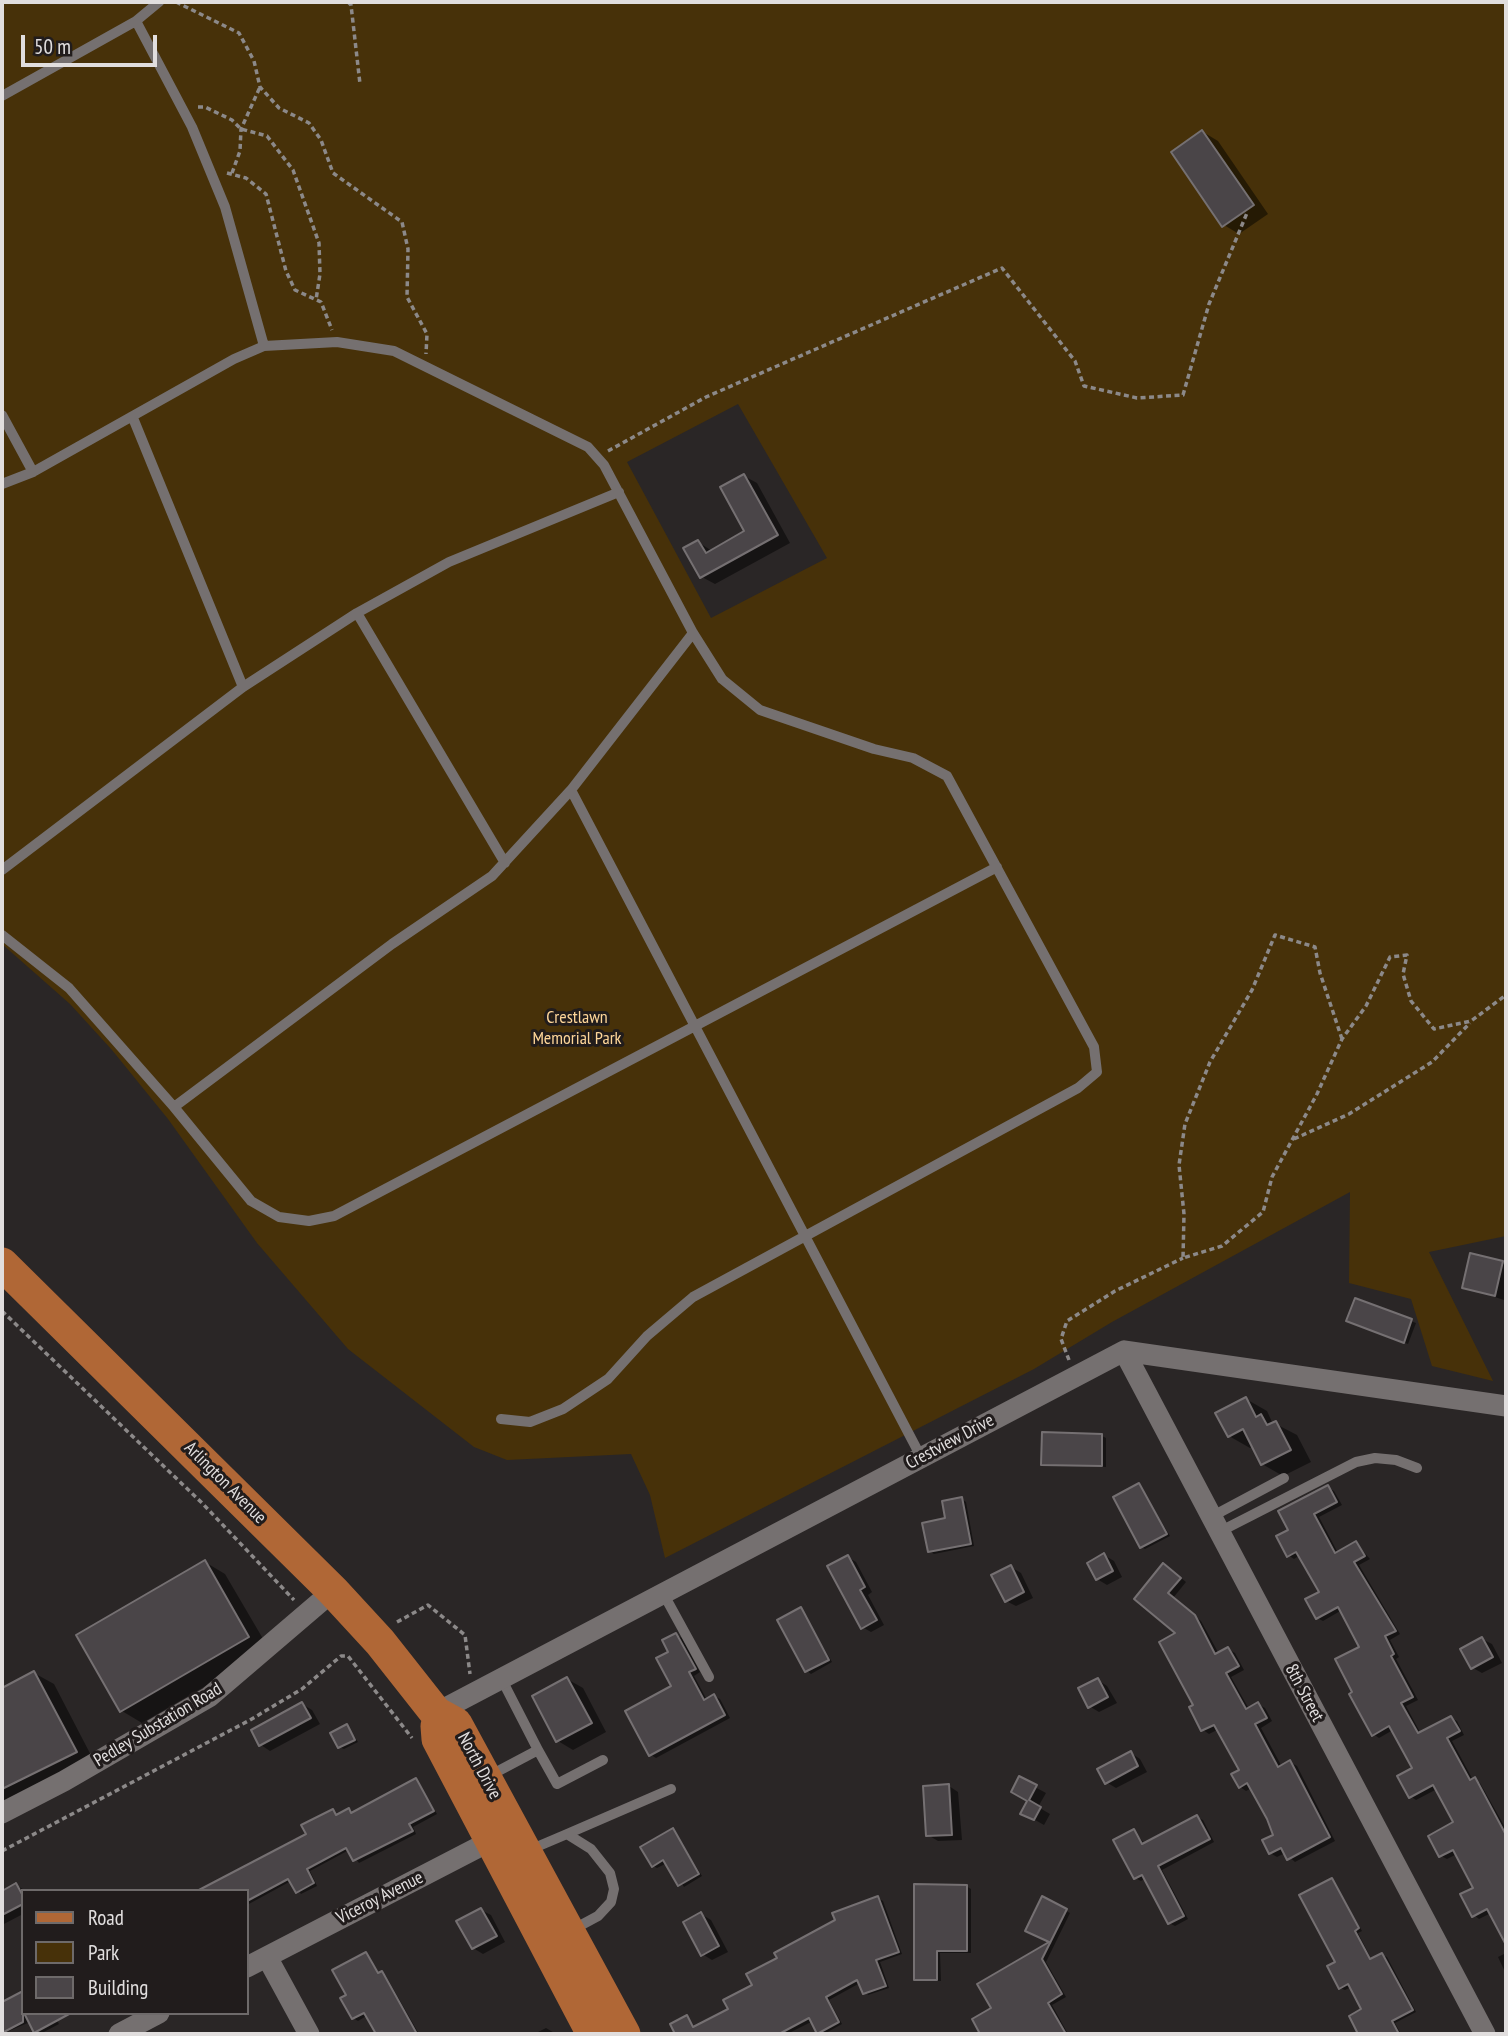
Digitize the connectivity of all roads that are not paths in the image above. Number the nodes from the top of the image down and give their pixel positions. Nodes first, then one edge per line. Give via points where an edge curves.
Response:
1 (159, 2) edge
2 (136, 21) junction
3 (2, 96) edge
4 (264, 346) junction
5 (2, 415) edge
6 (133, 418) junction
7 (33, 472) junction
8 (2, 484) edge
9 (619, 492) junction
10 (357, 613) junction
11 (693, 633) junction
12 (243, 687) junction
13 (570, 790) junction
14 (505, 863) junction
15 (997, 867) junction
16 (2, 870) edge
17 (2, 934) edge
18 (695, 1027) junction
19 (174, 1107) junction
20 (804, 1235) junction
21 (2, 1264) edge
22 (1124, 1351) junction
23 (1506, 1406) edge
24 (501, 1419) dead end
25 (921, 1457) junction
26 (1417, 1468) dead end
27 (1284, 1478) dead end
28 (1215, 1525) junction
29 (332, 1591) junction
30 (663, 1593) junction
31 (709, 1677) dead end
32 (501, 1678) junction
33 (436, 1713) junction
34 (538, 1749) junction
35 (603, 1760) dead end
36 (485, 1778) junction
37 (671, 1788) dead end
38 (2, 1813) edge
39 (567, 1834) junction
40 (509, 1841) junction
41 (568, 1933) junction
42 (267, 1957) junction
43 (248, 1967) edge
44 (155, 2015) edge
45 (119, 2034) edge
46 (309, 2034) edge
47 (593, 2034) edge
48 (624, 2034) edge
49 (1485, 2034) edge

1 - 2 lane
2 - 3 lane
2 - 4 lane via 182,109 225,207
4 - 6 lane
4 - 9 lane via 337,342 394,351 588,447
5 - 7 lane
6 - 7 lane
6 - 12 lane
7 - 8 lane
9 - 10 lane via 449,562
9 - 11 lane
10 - 12 lane
10 - 14 lane
11 - 13 lane
11 - 15 lane via 723,679 761,710 913,758 947,776
12 - 16 lane
13 - 14 lane
13 - 18 lane
14 - 19 lane
15 - 18 lane
15 - 20 lane via 1094,1047 1097,1072 1078,1088
17 - 19 lane via 69,988
18 - 19 lane via 334,1216 309,1222 279,1217 251,1201
18 - 20 lane
20 - 24 lane via 685,1303 584,1396 542,1419 519,1423
20 - 25 lane
21 - 29 main road, Arlington Avenue
22 - 23 street
22 - 25 street, Crestview Drive
22 - 28 street, 8th Street
25 - 30 street, Crestview Drive
26 - 28 lane via 1396,1460 1356,1462
27 - 28 lane
28 - 49 street, 8th Street
29 - 33 main road, Arlington Avenue
29 - 38 street, Pedley Substation Road via 209,1697
30 - 31 lane
30 - 32 street, Crestview Drive
32 - 33 street, Crestview Drive
32 - 34 lane
33 - 36 main road, North Drive via 456,1724
33 - 40 main road, North Drive via 438,1739
34 - 35 lane via 556,1784
34 - 36 lane
36 - 40 main road, North Drive
37 - 39 lane
39 - 40 lane
39 - 41 lane via 591,1849 606,1867 614,1889 605,1910
40 - 41 main road, North Drive
40 - 42 street, Viceroy Avenue
40 - 47 main road, North Drive
41 - 48 main road, North Drive
42 - 43 street, Viceroy Avenue
42 - 46 street
44 - 45 street

